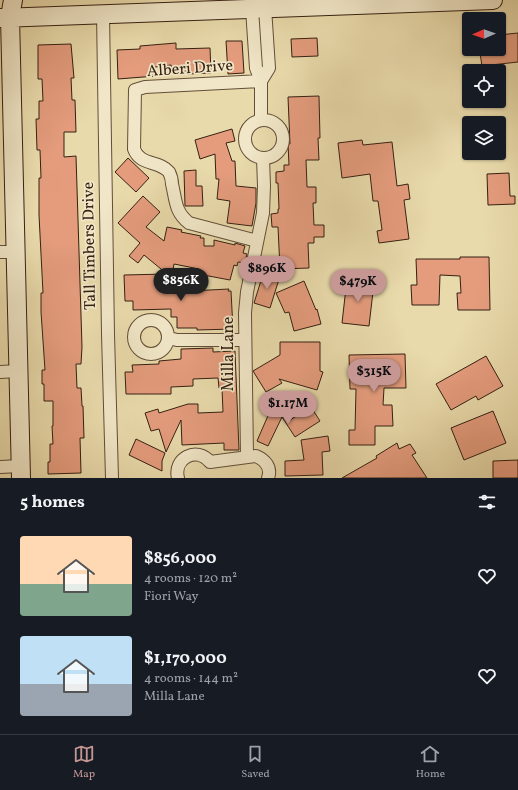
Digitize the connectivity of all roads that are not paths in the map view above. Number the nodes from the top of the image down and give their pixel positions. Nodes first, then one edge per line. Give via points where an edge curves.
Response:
1 (5, 0) edge
2 (493, 0) edge
3 (258, 8) junction
4 (8, 12) edge
5 (103, 14) junction
6 (261, 81) junction
7 (261, 120) junction
8 (263, 158) junction
9 (257, 240) junction
10 (7, 252) edge
11 (168, 338) dead end
12 (245, 340) junction
13 (18, 371) junction
14 (0, 372) edge
15 (247, 456) junction
16 (0, 467) edge
17 (20, 472) edge
18 (112, 478) edge
19 (178, 478) edge
20 (268, 478) edge

1 - 4 street
2 - 3 street
3 - 5 street
3 - 6 street via 269,68
4 - 5 street
4 - 10 street
5 - 18 street, Tall Timbers Drive
6 - 7 street
6 - 9 street, Alberi Drive via 144,87 135,90 134,149 139,158 165,168 171,174 178,210 182,217 189,223
7 - 8 street via 249,128 245,141 249,150 257,157
7 - 8 street via 277,125 282,135 278,152
8 - 9 street, Milla Lane via 263,213
9 - 12 street, Milla Lane via 247,292
10 - 13 street
11 - 12 street
12 - 15 street, Milla Lane
13 - 14 street
13 - 17 street
15 - 19 street via 210,462 202,455 188,455 177,467
15 - 20 street via 263,459 268,465
16 - 17 street

